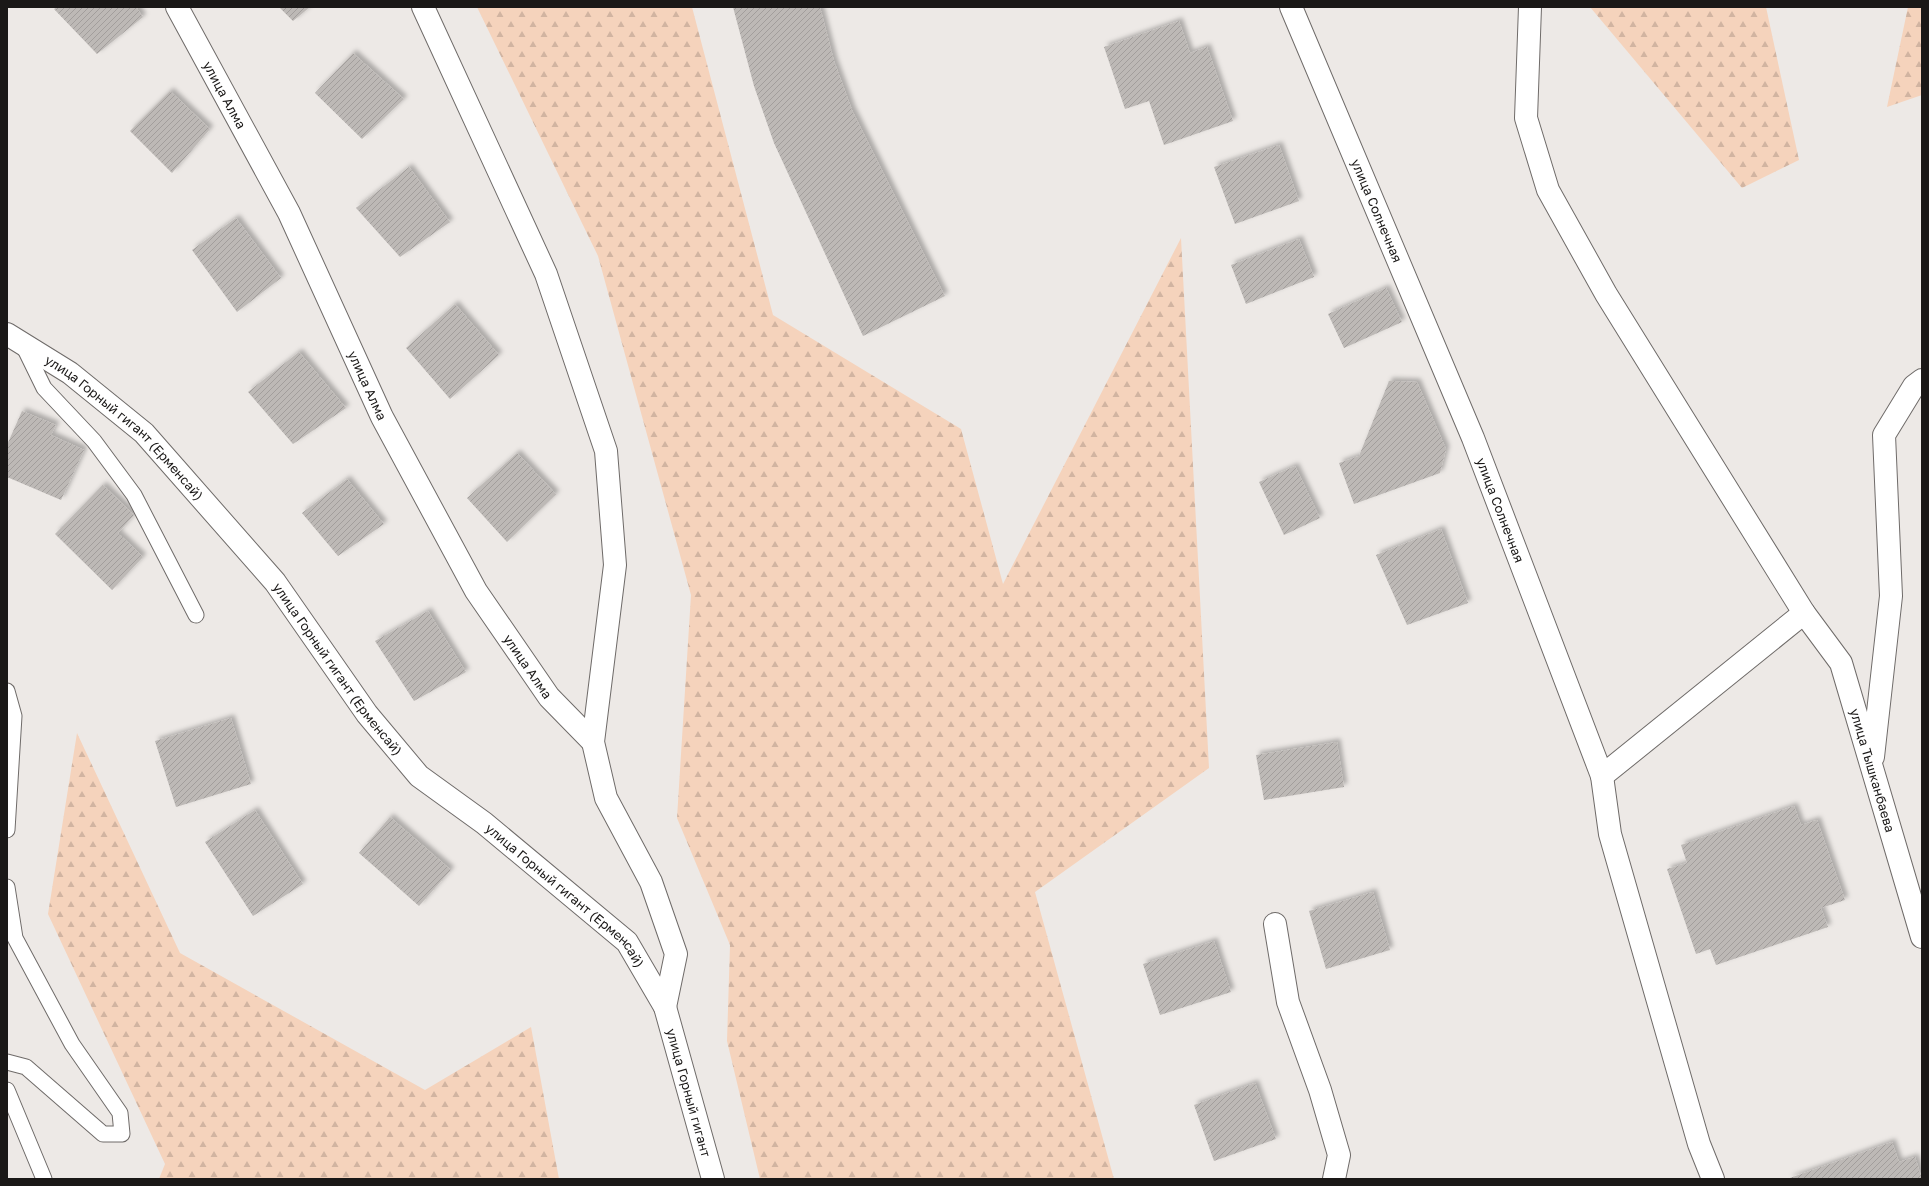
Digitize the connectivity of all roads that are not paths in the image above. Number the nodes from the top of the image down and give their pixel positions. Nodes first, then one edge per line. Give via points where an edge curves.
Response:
1 (177, 7) edge
2 (423, 7) edge
3 (1291, 7) edge
4 (1530, 7) edge
5 (14, 338) edge
6 (1922, 380) edge
7 (1804, 613) junction
8 (196, 615) dead end
9 (7, 690) edge
10 (593, 742) junction
11 (1872, 766) junction
12 (1602, 776) junction
13 (7, 830) edge
14 (7, 887) edge
15 (1275, 924) dead end
16 (1922, 937) edge
17 (665, 1007) junction
18 (7, 1062) edge
19 (7, 1090) edge
20 (44, 1179) edge
21 (713, 1179) edge
22 (1334, 1179) edge
23 (1713, 1179) edge

1 - 10 street, улица Алма via 289,213 382,417 476,591 549,696
2 - 10 street via 546,274 606,451 615,565
3 - 12 street, улица Солнечная via 1473,438
4 - 7 street, улица Тышканбаева via 1526,118 1548,190 1606,294
5 - 8 lane via 44,388 94,441 134,495
5 - 17 street, улица Горный гигант (Ерменсай) via 70,373 144,433 275,582 367,714 419,776 484,823 627,942
6 - 11 street via 1914,386 1884,435 1891,596
7 - 11 street, улица Тышканбаева via 1841,663
7 - 12 street
9 - 13 lane via 14,716
10 - 17 street via 606,798 651,882 676,954
11 - 16 street, улица Тышканбаева
12 - 23 street, улица Солнечная via 1610,834 1699,1144
14 - 18 lane via 15,938 72,1044 120,1112 122,1134 103,1134 26,1067
15 - 22 street via 1288,1002 1320,1090 1339,1156
17 - 21 street, улица Горный гигант
19 - 20 lane

